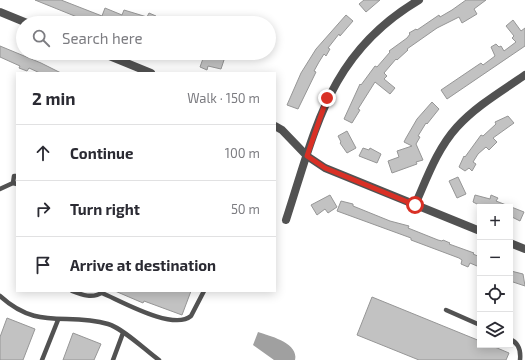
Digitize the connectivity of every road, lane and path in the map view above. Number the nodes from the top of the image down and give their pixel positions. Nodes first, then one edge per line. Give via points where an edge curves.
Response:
1 (418, 0) edge
2 (0, 12) edge
3 (16, 18) edge
4 (119, 60) edge
5 (149, 72) edge
6 (525, 75) edge
7 (276, 127) edge
8 (307, 156) junction
9 (15, 183) edge
10 (0, 188) edge
11 (415, 205) junction
12 (286, 220) dead end
13 (477, 230) edge
14 (513, 244) edge
15 (525, 249) edge
16 (75, 292) edge
17 (103, 292) edge
18 (203, 292) edge
19 (0, 296) edge
20 (446, 310) dead end
21 (58, 320) junction
22 (477, 324) edge
23 (123, 333) junction
24 (513, 341) edge
25 (42, 360) edge
26 (113, 360) edge
27 (159, 360) edge
28 (520, 360) edge

1 - 8 street via 392,17 352,57 327,98
2 - 3 street
4 - 5 street
6 - 11 street via 479,106 457,127 438,155
7 - 8 street
8 - 11 street via 325,168
8 - 12 street
9 - 10 lane
11 - 13 street
14 - 15 street
16 - 17 lane via 85,296
17 - 18 lane via 161,319 173,321 191,316
19 - 21 lane via 22,312 40,319
20 - 22 lane
21 - 23 lane via 91,320 110,325
21 - 25 lane
23 - 26 lane
23 - 27 lane
24 - 28 lane via 521,352

